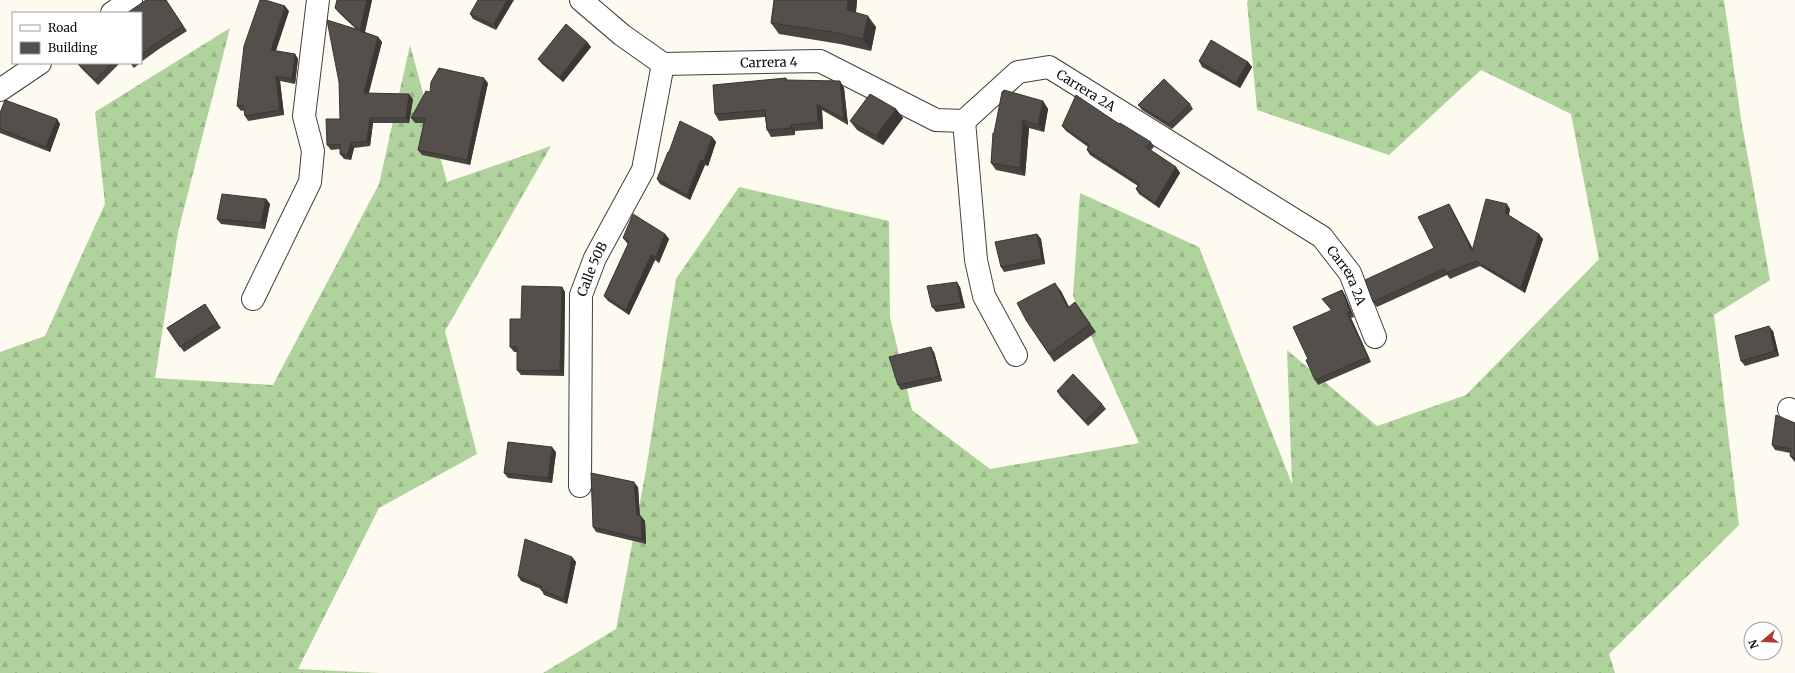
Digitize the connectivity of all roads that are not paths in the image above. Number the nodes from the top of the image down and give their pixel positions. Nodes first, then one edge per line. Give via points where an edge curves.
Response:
1 (131, 0) edge
2 (318, 0) edge
3 (581, 0) edge
4 (113, 12) edge
5 (39, 64) edge
6 (663, 64) junction
7 (0, 90) edge
8 (964, 121) junction
9 (253, 299) dead end
10 (1375, 337) dead end
11 (1016, 355) dead end
12 (580, 486) dead end

1 - 4 street
2 - 9 street via 304,116 313,151 310,182
3 - 6 street via 622,35
5 - 7 street
6 - 8 street, Carrera 4 via 820,61 936,120
6 - 12 street, Calle 50B via 643,170 595,258 581,295
8 - 10 street, Carrera 2A via 1018,72 1049,67 1322,237 1350,273
8 - 11 street via 976,260 982,288

